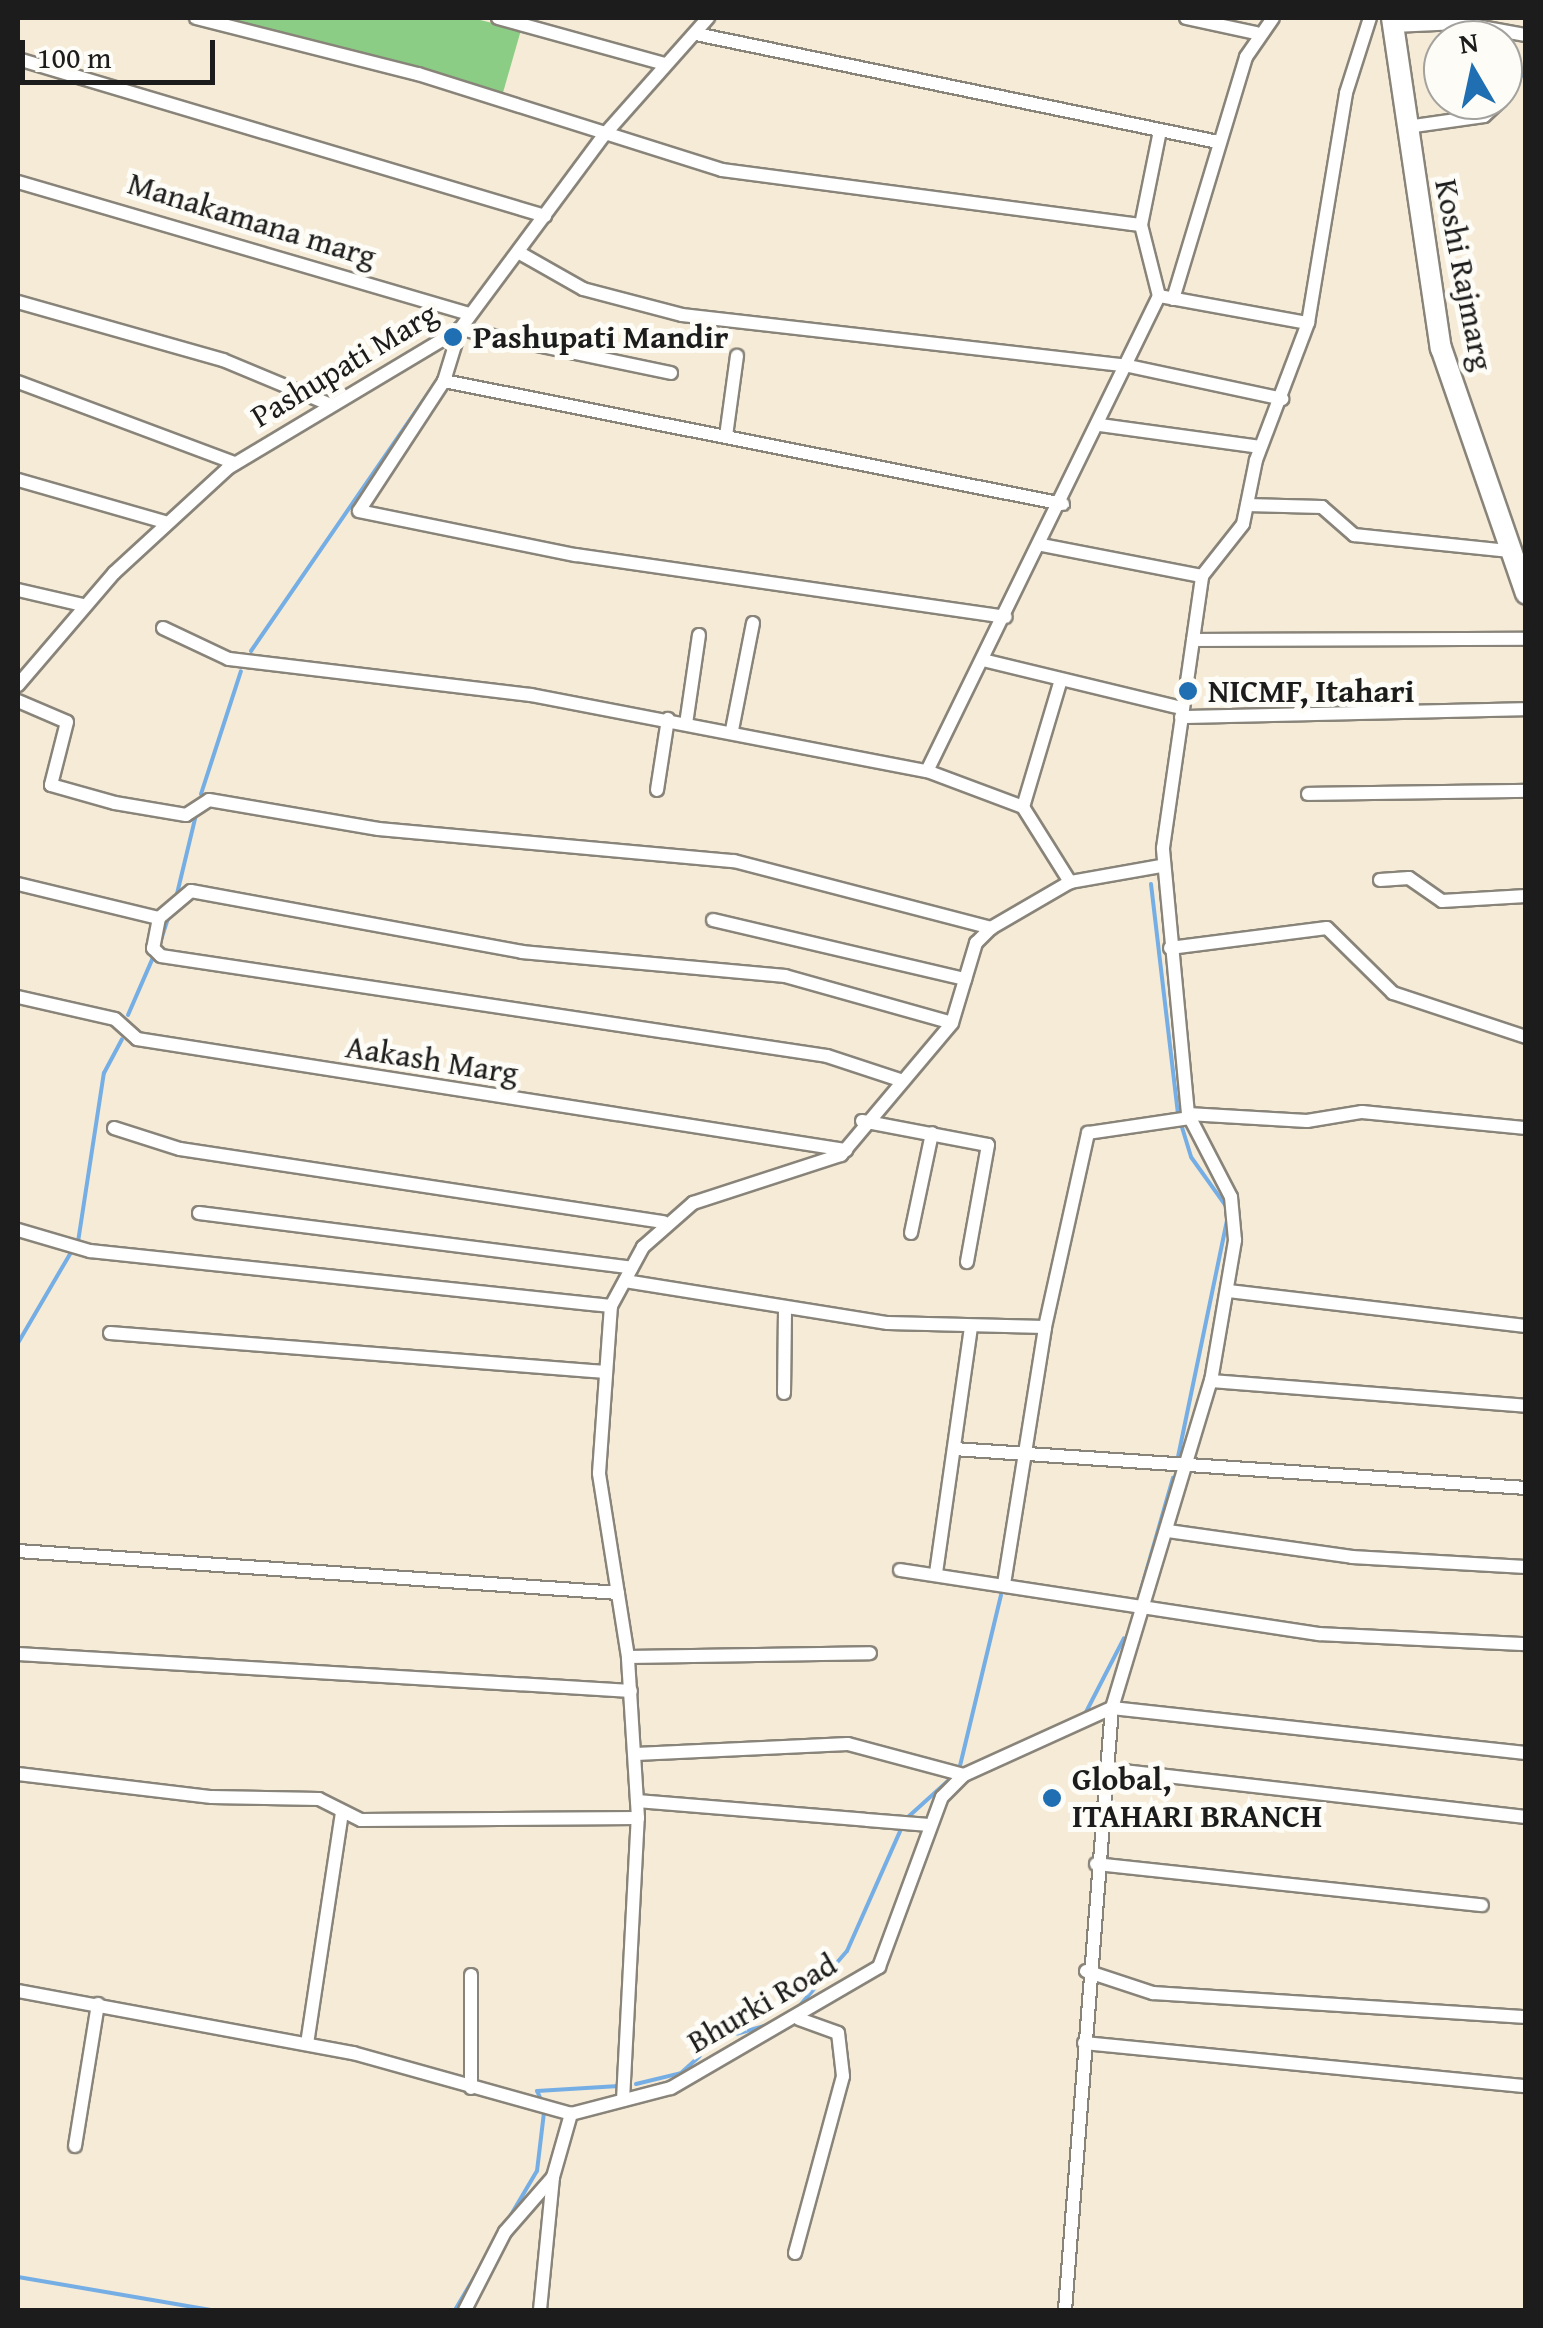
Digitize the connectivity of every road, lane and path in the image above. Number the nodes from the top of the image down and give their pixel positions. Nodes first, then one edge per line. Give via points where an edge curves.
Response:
1 (196, 18) edge
2 (498, 18) edge
3 (708, 18) edge
4 (1186, 18) edge
5 (1273, 18) edge
6 (1370, 18) edge
7 (1392, 22) edge
8 (1256, 33) junction
9 (696, 34) junction
10 (1526, 35) edge
11 (18, 59) edge
12 (665, 64) junction
13 (1456, 120) edge
14 (1407, 127) junction
15 (1160, 131) junction
16 (604, 135) junction
17 (1218, 142) junction
18 (18, 182) edge
19 (546, 216) junction
20 (1141, 225) junction
21 (518, 252) junction
22 (1166, 297) junction
23 (18, 302) edge
24 (470, 314) junction
25 (1308, 322) junction
26 (460, 329) junction
27 (738, 356) dead end
28 (1124, 365) junction
29 (671, 373) dead end
30 (444, 381) junction
31 (18, 382) edge
32 (1282, 400) junction
33 (331, 405) junction
34 (1100, 425) junction
35 (726, 436) junction
36 (1261, 447) junction
37 (235, 463) junction
38 (18, 480) edge
39 (1063, 504) junction
40 (1247, 505) junction
41 (164, 522) junction
42 (1042, 545) junction
43 (1510, 551) junction
44 (1202, 576) junction
45 (18, 590) edge
46 (1526, 594) edge
47 (83, 605) junction
48 (1006, 617) junction
49 (754, 623) dead end
50 (164, 628) dead end
51 (699, 635) dead end
52 (1526, 639) edge
53 (1193, 640) junction
54 (987, 661) junction
55 (1060, 683) junction
56 (18, 685) edge
57 (18, 701) edge
58 (1526, 709) edge
59 (1182, 712) junction
60 (668, 719) junction
61 (686, 724) junction
62 (732, 730) junction
63 (927, 772) junction
64 (656, 790) dead end
65 (1526, 791) edge
66 (1308, 794) dead end
67 (1024, 807) junction
68 (1161, 866) junction
69 (1380, 880) dead end
70 (1070, 882) junction
71 (18, 884) edge
72 (1526, 896) edge
73 (159, 918) junction
74 (714, 920) dead end
75 (991, 928) junction
76 (1170, 948) junction
77 (965, 980) junction
78 (18, 998) edge
79 (952, 1022) junction
80 (1526, 1038) edge
81 (902, 1081) junction
82 (1189, 1116) junction
83 (862, 1121) junction
84 (114, 1128) dead end
85 (1526, 1128) edge
86 (932, 1133) junction
87 (846, 1150) junction
88 (199, 1214) dead end
89 (664, 1222) junction
90 (18, 1230) edge
91 (911, 1233) dead end
92 (966, 1262) dead end
93 (628, 1274) junction
94 (1228, 1291) junction
95 (612, 1306) junction
96 (784, 1309) junction
97 (970, 1326) junction
98 (1044, 1326) junction
99 (1526, 1326) edge
100 (110, 1333) dead end
101 (602, 1372) junction
102 (1211, 1381) junction
103 (784, 1393) dead end
104 (1526, 1406) edge
105 (954, 1449) junction
106 (1028, 1455) junction
107 (1186, 1465) junction
108 (1526, 1488) edge
109 (1168, 1531) junction
110 (18, 1552) edge
111 (1526, 1567) edge
112 (900, 1570) dead end
113 (936, 1573) junction
114 (1004, 1584) junction
115 (618, 1593) junction
116 (1140, 1611) junction
117 (1526, 1644) edge
118 (870, 1652) dead end
119 (18, 1654) edge
120 (628, 1657) junction
121 (632, 1690) junction
122 (1112, 1708) junction
123 (1526, 1753) edge
124 (636, 1754) junction
125 (1106, 1769) junction
126 (18, 1774) edge
127 (964, 1775) junction
128 (637, 1802) junction
129 (342, 1813) junction
130 (1526, 1817) edge
131 (638, 1818) junction
132 (926, 1825) junction
133 (1096, 1864) junction
134 (1482, 1905) dead end
135 (1086, 1971) junction
136 (472, 1975) dead end
137 (18, 1992) edge
138 (98, 2004) junction
139 (1526, 2017) edge
140 (798, 2019) junction
141 (1084, 2043) junction
142 (307, 2044) junction
143 (1526, 2086) edge
144 (471, 2088) junction
145 (623, 2100) junction
146 (564, 2112) junction
147 (75, 2146) dead end
148 (553, 2177) junction
149 (795, 2254) dead end
150 (466, 2310) edge
151 (540, 2310) edge
152 (1065, 2310) edge

1 - 16 street via 418,74
2 - 12 street
3 - 9 street, Pashupati Marg
4 - 8 street
5 - 8 street
6 - 25 street via 1346,93
7 - 10 street via 1480,24
7 - 14 main road, Koshi Rajmarg
8 - 17 street
9 - 12 street, Pashupati Marg
9 - 15 street
11 - 19 street
12 - 16 street, Pashupati Marg
13 - 14 street
14 - 43 main road, Koshi Rajmarg via 1442,348
15 - 17 street
15 - 20 street
16 - 19 street, Pashupati Marg
16 - 20 street via 722,170
17 - 22 street
18 - 24 street, Manakamana marg
19 - 21 street, Pashupati Marg
20 - 22 street
21 - 24 street, Pashupati Marg
21 - 28 street via 583,289 682,315
22 - 25 street
22 - 28 street
23 - 33 street via 223,360
24 - 26 street, Pashupati Marg
25 - 32 street
26 - 29 street
26 - 30 street
26 - 33 street, Pashupati Marg
27 - 35 street
28 - 32 street
28 - 34 street
30 - 35 street
30 - 48 street via 358,503 361,515
31 - 37 street
32 - 36 street
33 - 37 street, Pashupati Marg
34 - 36 street
34 - 39 street
35 - 39 street
36 - 40 street
37 - 41 street, Pashupati Marg
38 - 41 street
39 - 42 street
40 - 43 street via 1322,507 1354,535
40 - 44 street
41 - 47 street, Pashupati Marg
42 - 44 street
42 - 48 street
43 - 46 main road, Koshi Rajmarg
44 - 53 street
45 - 47 street
47 - 56 street, Pashupati Marg
48 - 54 street
49 - 62 street
50 - 60 street via 229,659
51 - 61 street
52 - 53 street
53 - 59 street
54 - 55 street
54 - 63 street
55 - 59 street
55 - 67 street
57 - 75 street via 67,722 51,784 115,802 186,815 209,800 379,829 734,861
58 - 59 street
59 - 68 street
60 - 61 street
60 - 64 street
61 - 62 street
62 - 63 street
63 - 67 street
65 - 66 street
67 - 70 street
68 - 70 street
68 - 76 street
69 - 72 street via 1410,878 1442,901
70 - 75 street
71 - 73 street
73 - 79 street via 175,897 522,952 785,976
73 - 81 street via 157,952 828,1056
74 - 77 street
75 - 77 street
76 - 80 street via 1327,928 1393,993
76 - 82 street
77 - 79 street
78 - 87 street, Aakash Marg via 115,1020 137,1039
79 - 81 street
81 - 83 street
82 - 85 street via 1307,1120 1362,1112
82 - 94 street via 1236,1218
82 - 98 street via 1088,1132
83 - 86 street
83 - 87 street
84 - 89 street via 180,1150
86 - 91 street
86 - 92 street via 990,1147
87 - 89 street via 826,1164 724,1188
88 - 93 street
89 - 93 street
90 - 95 street via 76,1246
93 - 95 street
93 - 96 street
94 - 99 street
94 - 102 street
95 - 101 street
96 - 97 street
96 - 103 street
97 - 98 street
97 - 105 street
98 - 106 street
100 - 101 street
101 - 115 street via 599,1473
102 - 104 street
102 - 107 street
105 - 106 street
105 - 113 street
106 - 107 street
106 - 114 street
107 - 108 street
107 - 109 street
109 - 111 street via 1352,1557
109 - 116 street
110 - 115 street
112 - 113 street
113 - 114 street
114 - 116 street
115 - 120 street
116 - 117 street via 1319,1634
116 - 122 street
118 - 120 street
119 - 121 street
120 - 121 street
121 - 124 street
122 - 123 street
122 - 125 street
122 - 127 street, Bhurki Road
124 - 127 street via 848,1744
124 - 128 street
125 - 130 street
125 - 133 street
126 - 129 street via 212,1797 319,1799
127 - 132 street, Bhurki Road
128 - 131 street
128 - 132 street
129 - 131 street
129 - 142 street
131 - 145 street
132 - 140 street, Bhurki Road via 888,1957
133 - 134 street
133 - 135 street
135 - 139 street via 1153,1993
135 - 141 street
136 - 144 street
137 - 138 street, Bhurki Road
138 - 142 street, Bhurki Road
138 - 147 street
140 - 145 street, Bhurki Road via 671,2088
140 - 149 street via 838,2033 844,2061
141 - 143 street
141 - 152 street
142 - 144 street, Bhurki Road
144 - 146 street, Bhurki Road
145 - 146 street, Bhurki Road
146 - 148 street
148 - 150 street via 505,2232
148 - 151 street

